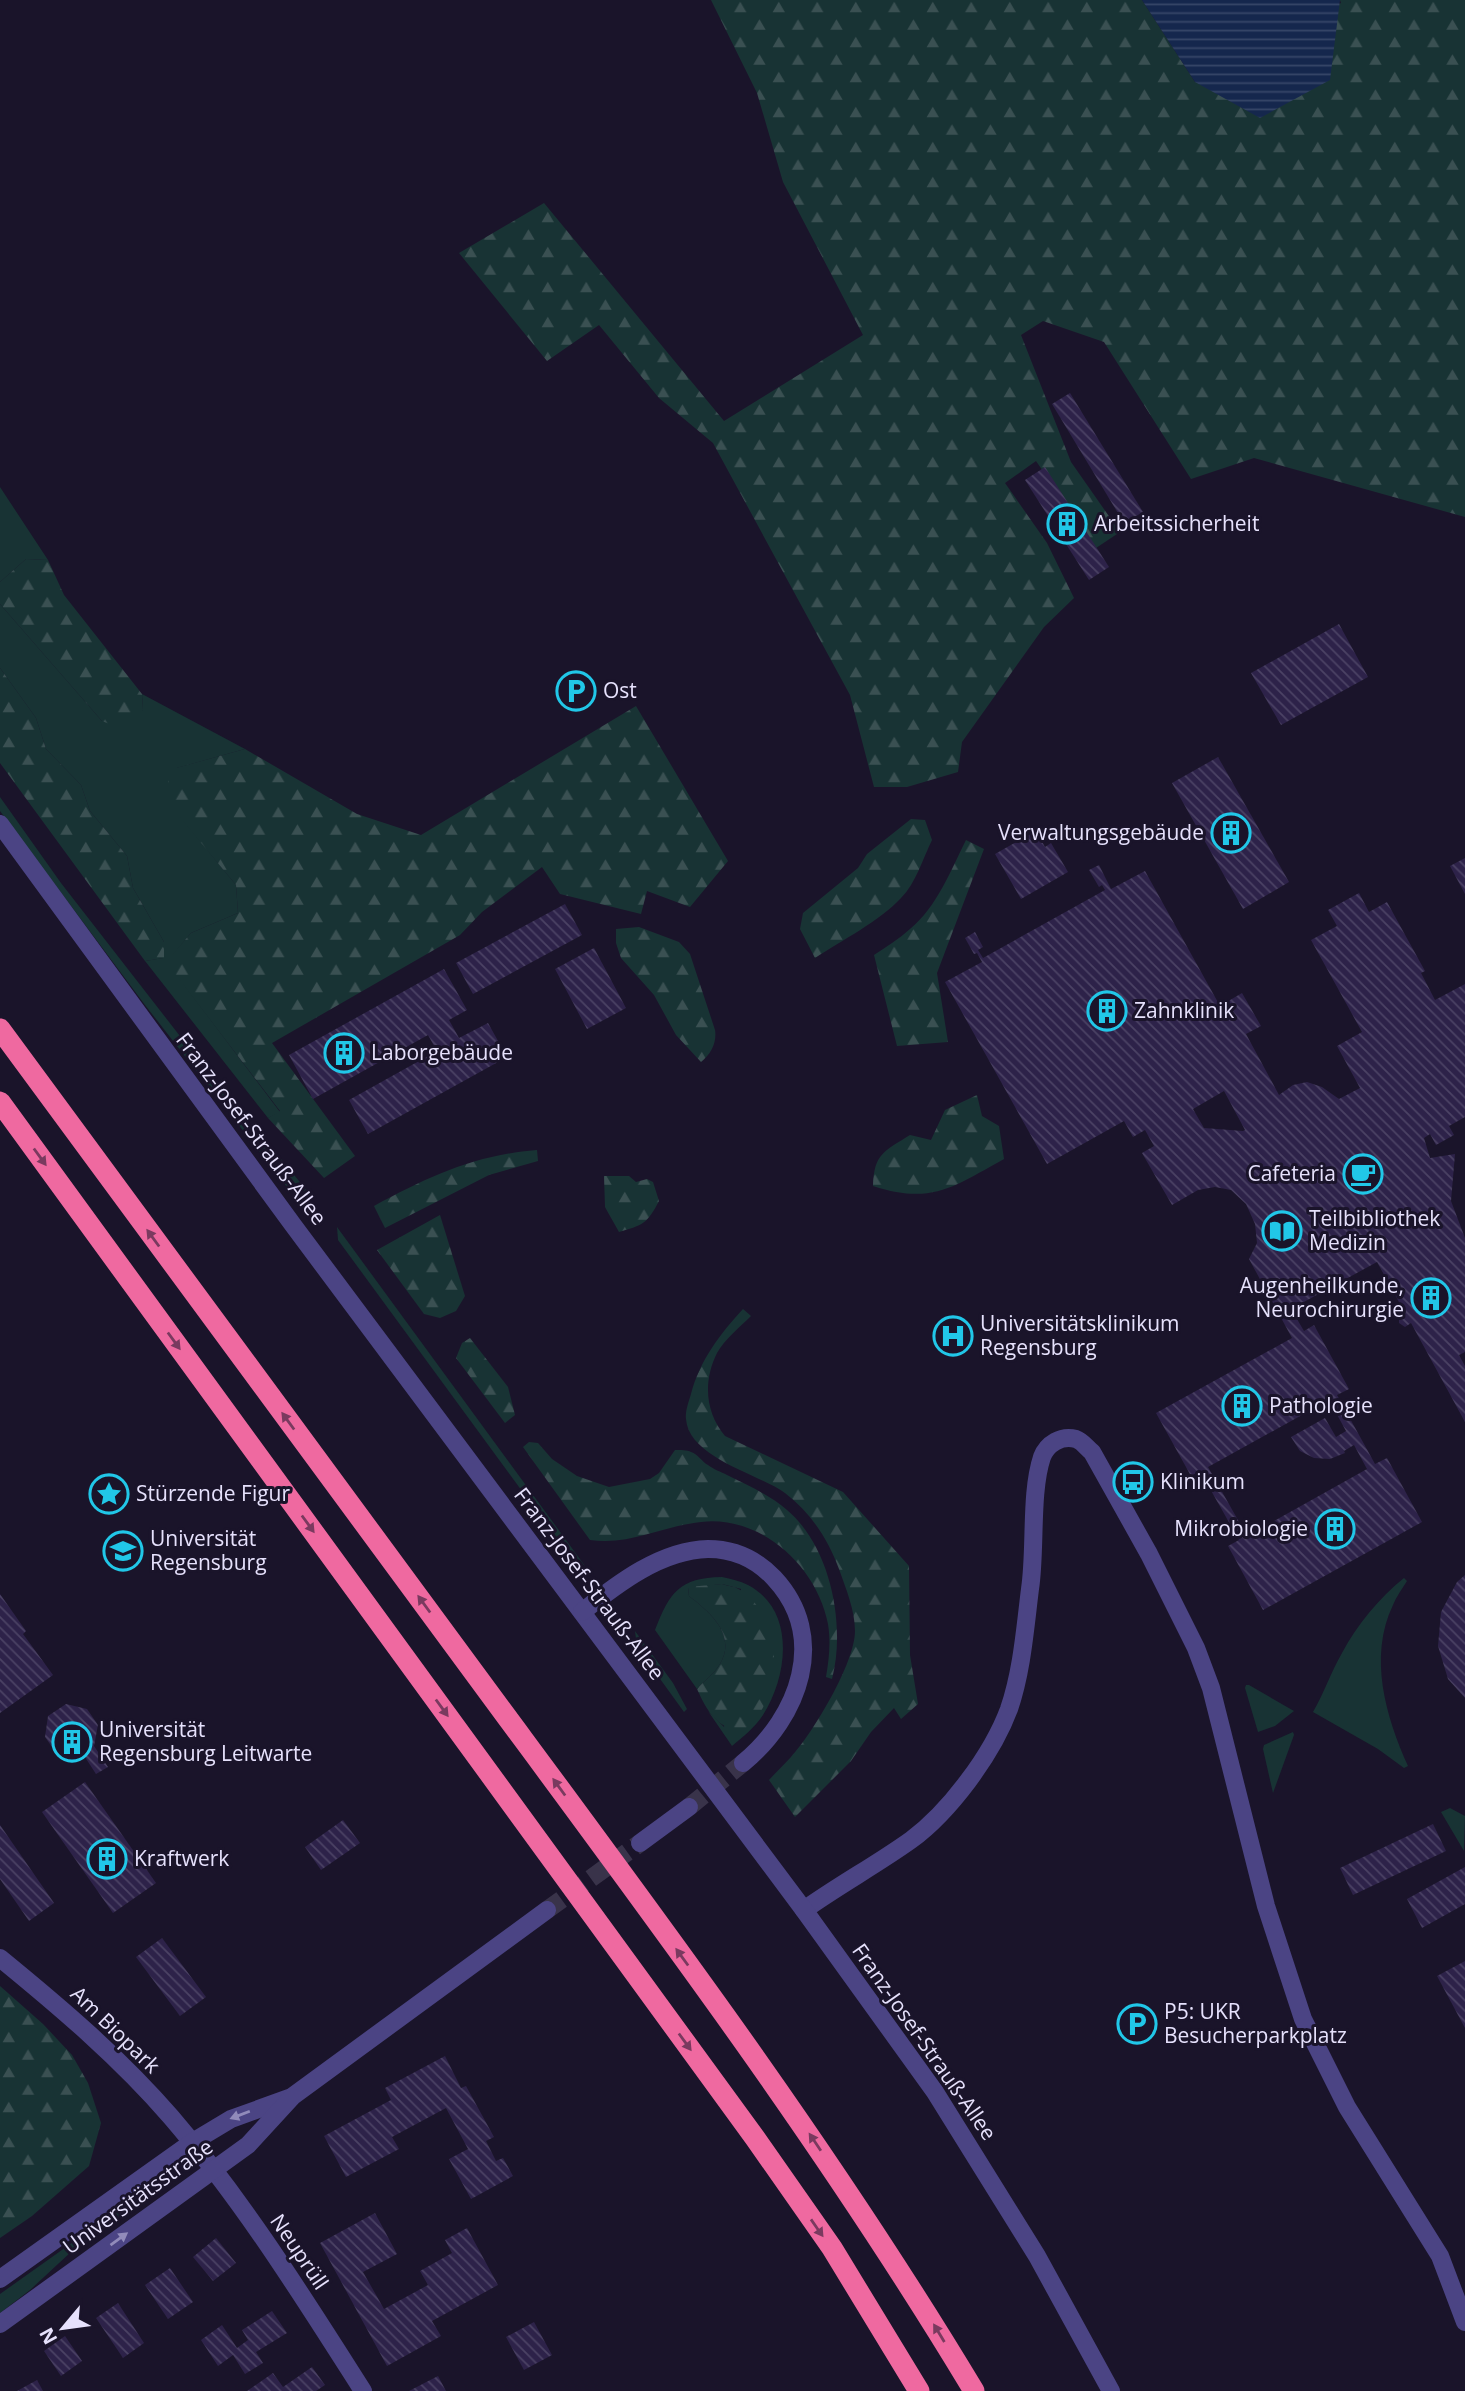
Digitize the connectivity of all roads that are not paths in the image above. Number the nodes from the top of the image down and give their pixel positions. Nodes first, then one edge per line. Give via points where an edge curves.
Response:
1 (0, 824) edge
2 (0, 1029) edge
3 (0, 1101) edge
4 (582, 1612) junction
5 (743, 1763) tunnel mouth
6 (689, 1807) tunnel mouth
7 (640, 1843) tunnel mouth
8 (547, 1910) tunnel mouth
9 (804, 1910) junction
10 (0, 1958) edge
11 (293, 2096) junction
12 (191, 2143) junction
13 (213, 2169) junction
14 (0, 2279) edge
15 (1465, 2322) edge
16 (0, 2324) edge
17 (363, 2391) edge
18 (919, 2391) edge
19 (974, 2391) edge
20 (1111, 2391) edge

1 - 4 street, Franz-Josef-Strauß-Allee
19 -> 2 highway via 786,2100
3 -> 18 highway via 755,2138 832,2248
4 - 5 street via 657,1562 688,1552 727,1551 763,1566 790,1598 800,1622 804,1655 789,1707 774,1731
4 - 9 street, Franz-Josef-Strauß-Allee
6 - 7 street
8 - 11 street, Universitätsstraße
9 - 15 street via 912,1839 950,1802 984,1757 1008,1711 1022,1655 1043,1454 1052,1443 1078,1439 1092,1452 1109,1482 1196,1648 1211,1688 1266,1906 1303,2019 1347,2107 1440,2256
9 - 20 street, Franz-Josef-Strauß-Allee via 935,2092 1037,2256
10 - 12 street, Am Biopark via 59,2006 135,2079
11 -> 12 street, Universitätsstraße via 231,2119
11 - 13 street, Universitätsstraße via 248,2145
12 - 13 street, Neuprüll
12 - 14 street, Universitätsstraße
16 -> 13 street, Universitätsstraße
13 - 17 street, Neuprüll via 260,2232

